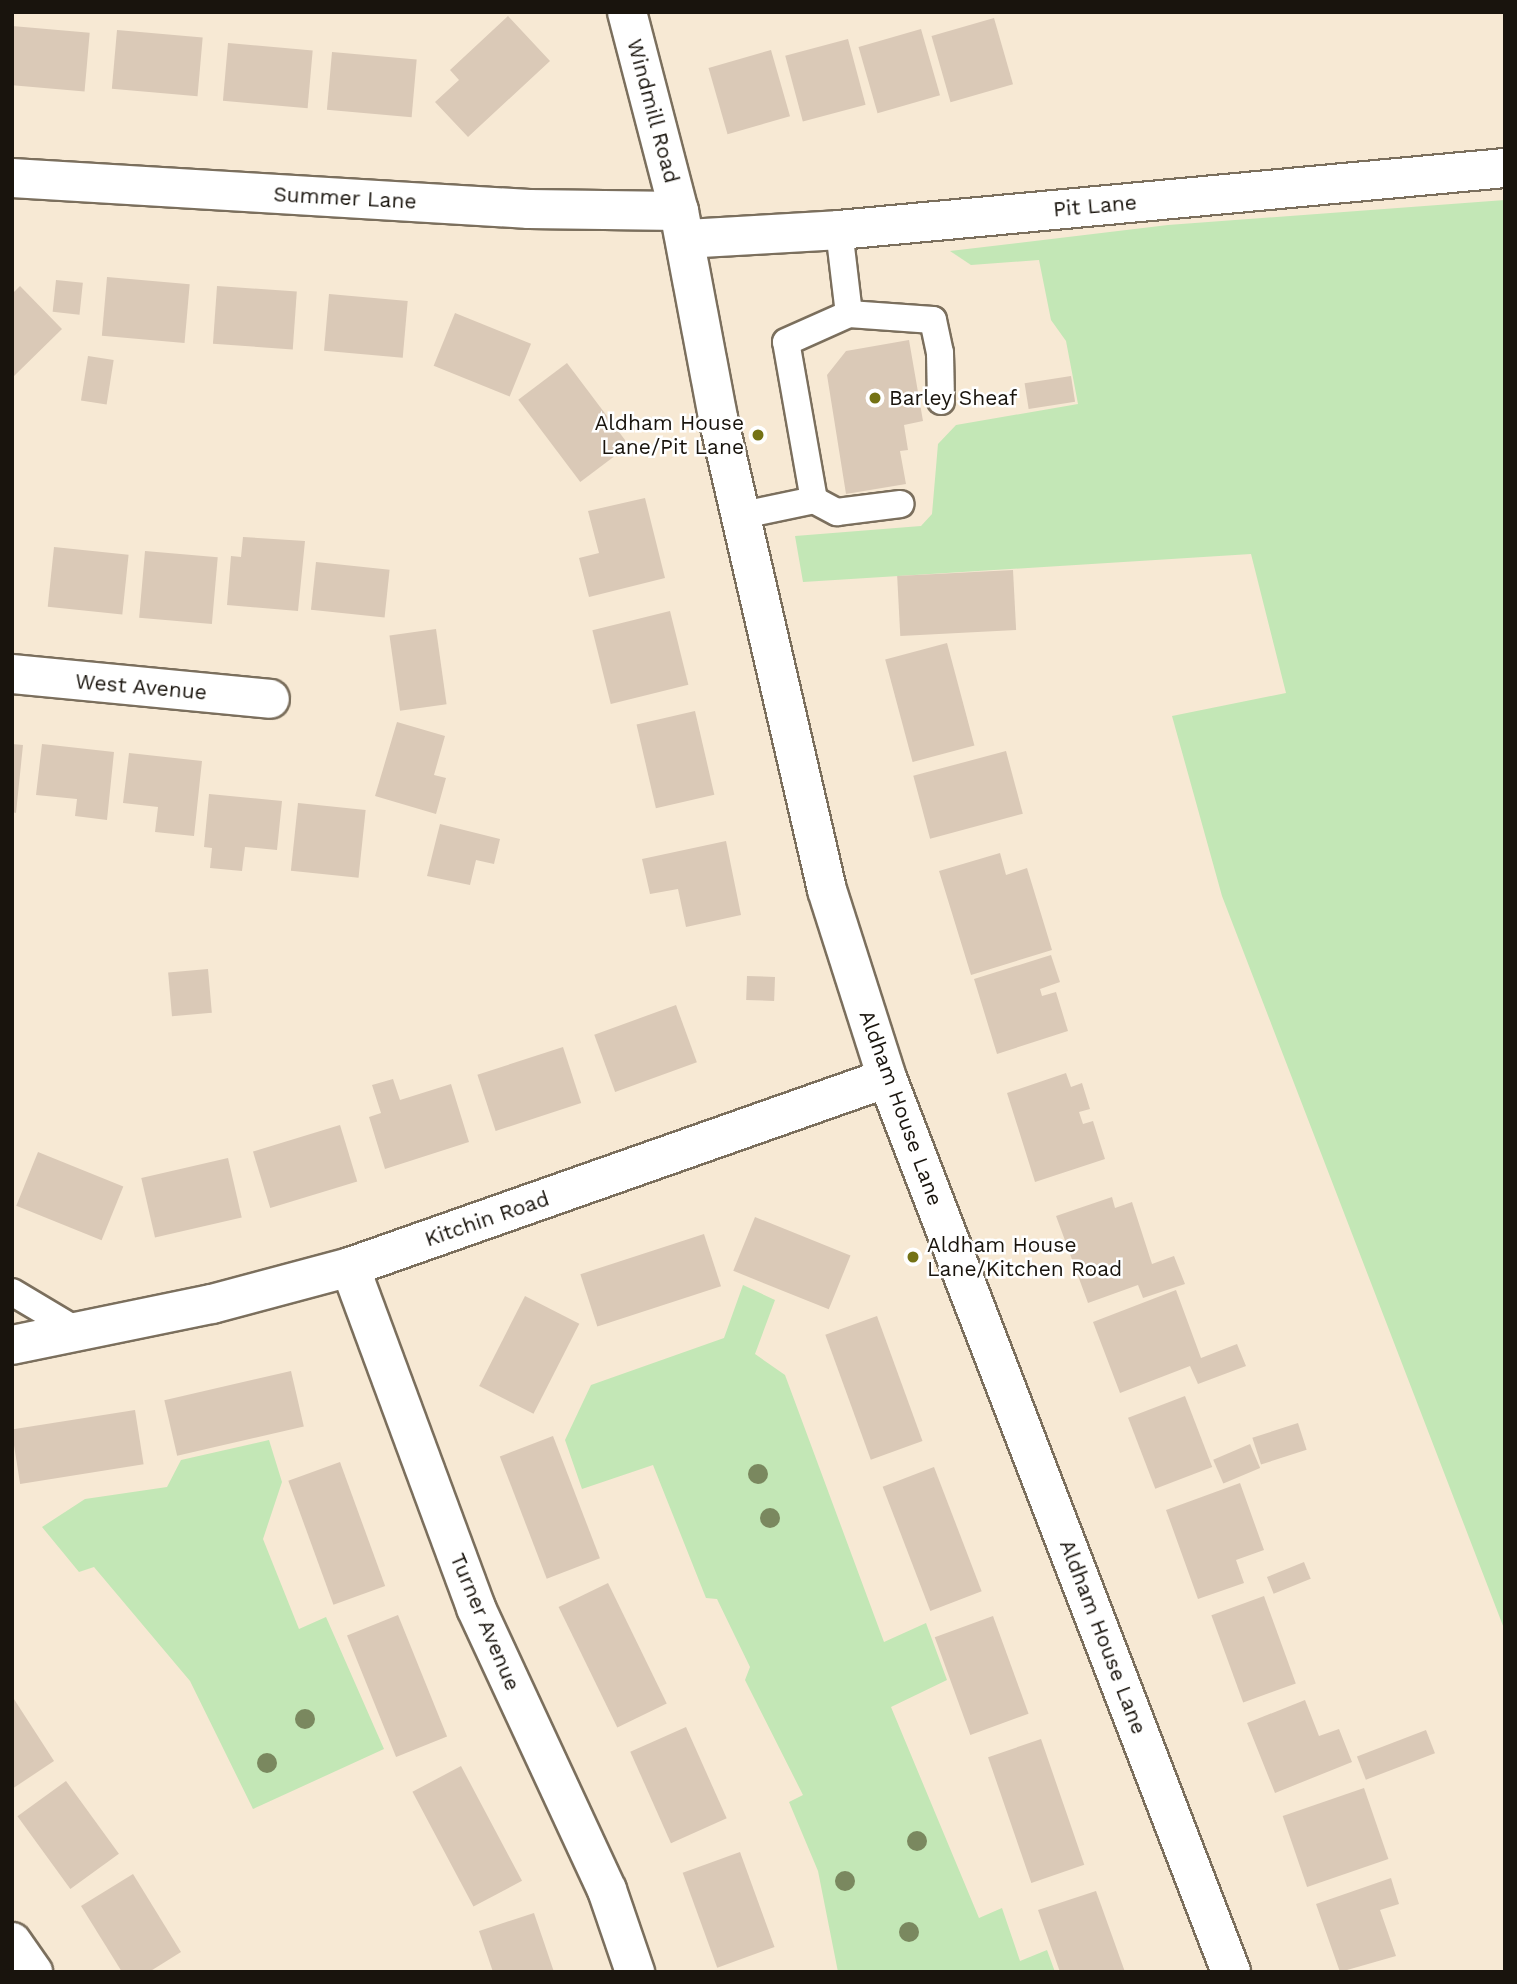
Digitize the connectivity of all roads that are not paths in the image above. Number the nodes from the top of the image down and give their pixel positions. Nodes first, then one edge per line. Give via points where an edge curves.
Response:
1 (626, 12) edge
2 (1505, 168) edge
3 (12, 178) edge
4 (682, 225) junction
5 (839, 230) junction
6 (849, 314) junction
7 (941, 401) dead end
8 (814, 500) junction
9 (900, 504) dead end
10 (743, 515) junction
11 (12, 674) edge
12 (270, 699) dead end
13 (887, 1078) junction
14 (350, 1267) junction
15 (12, 1292) edge
16 (79, 1332) junction
17 (12, 1345) edge
18 (12, 1942) edge
19 (33, 1972) edge
20 (635, 1972) edge
21 (1231, 1972) edge

1 - 4 street, Windmill Road
2 - 5 street, Pit Lane
3 - 4 street, Summer Lane via 529,209
4 - 5 street, Pit Lane
4 - 10 street, Aldham House Lane via 719,422
5 - 6 lane
6 - 7 lane via 933,320 940,352
6 - 8 lane via 786,342
8 - 9 lane via 837,512
8 - 10 lane
10 - 13 street, Aldham House Lane via 827,890
11 - 12 street, West Avenue
13 - 14 street, Kitchin Road
13 - 21 street, Aldham House Lane
14 - 16 street, Kitchin Road via 212,1304
14 - 20 street, Turner Avenue via 475,1608 607,1890
15 - 16 lane
16 - 17 street, Kitchin Road
18 - 19 street

